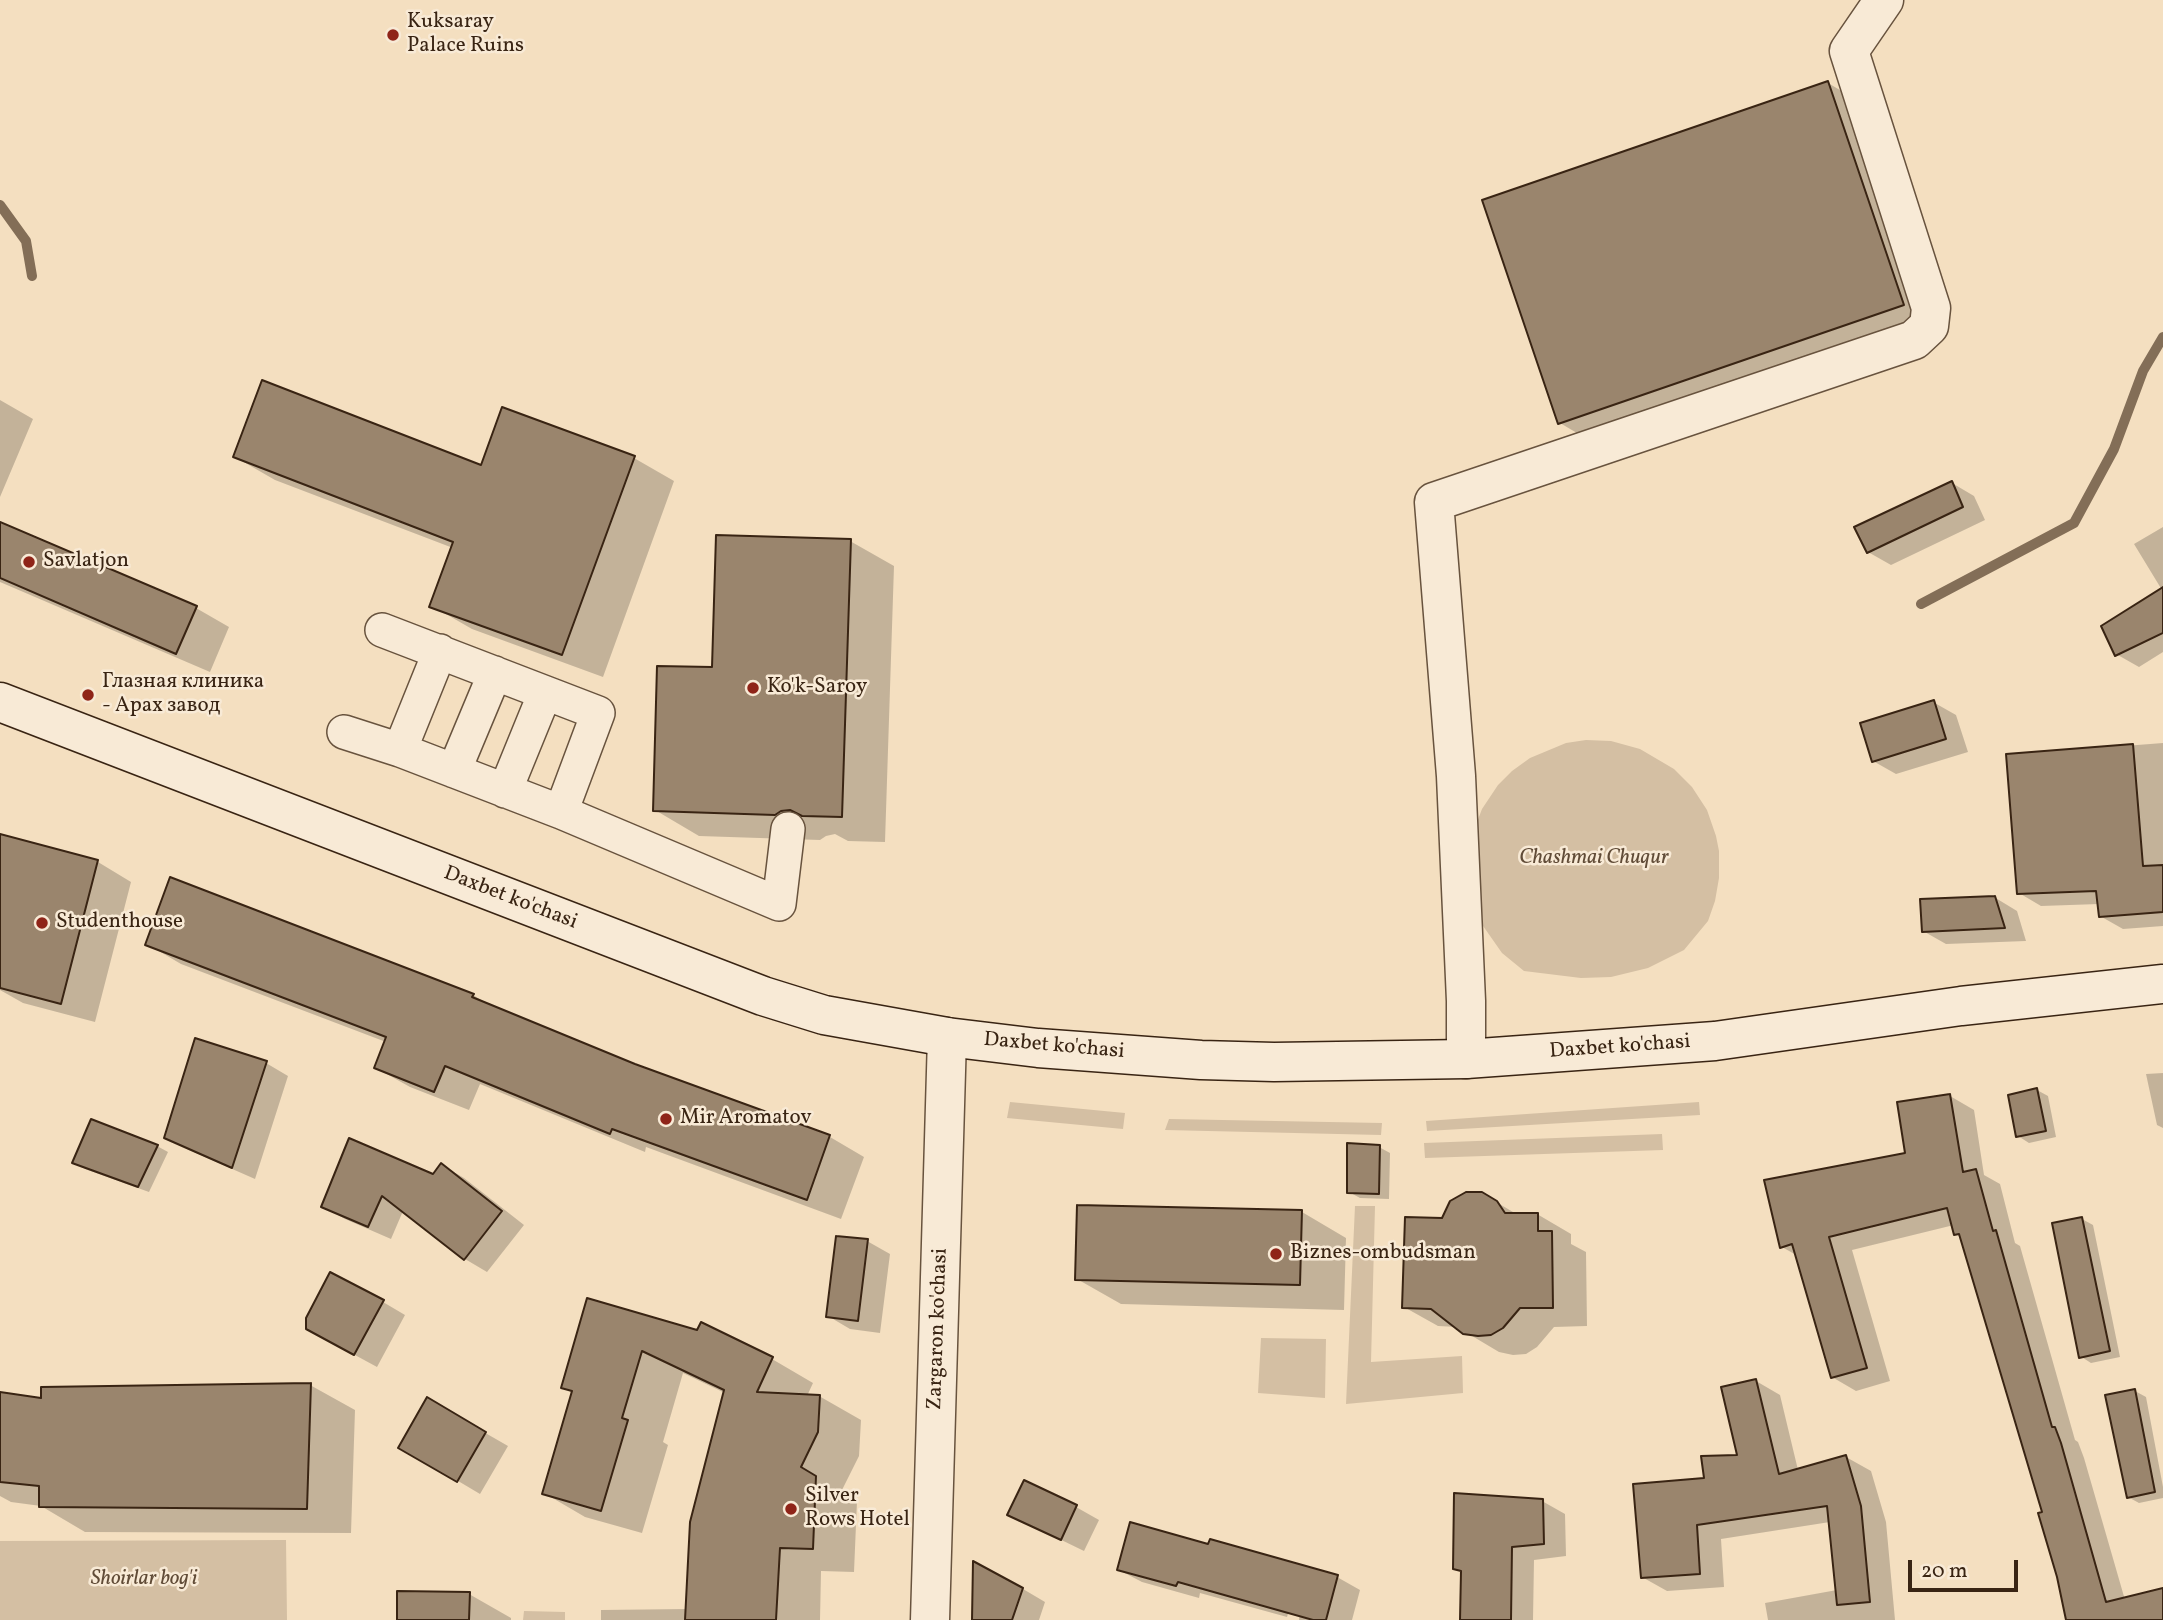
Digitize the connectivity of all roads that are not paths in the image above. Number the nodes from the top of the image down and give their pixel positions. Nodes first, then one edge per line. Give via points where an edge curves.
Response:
1 (1884, 0) edge
2 (382, 630) dead end
3 (440, 651) junction
4 (495, 673) junction
5 (545, 692) junction
6 (0, 702) edge
7 (344, 732) dead end
8 (400, 750) junction
9 (454, 771) junction
10 (505, 791) junction
11 (561, 812) junction
12 (788, 829) dead end
13 (2163, 984) edge
14 (947, 1037) junction
15 (1466, 1059) junction
16 (930, 1620) edge

1 - 15 main road via 1849,51 1931,309 1928,326 1914,340 1434,502 1456,776
2 - 3 street
3 - 4 street
3 - 8 street
4 - 5 street
4 - 9 street
5 - 10 street
5 - 11 street via 598,713
6 - 14 main road, Daxbet ko'chasi via 763,996 824,1015
7 - 8 street
8 - 9 street
9 - 10 street
10 - 11 street
11 - 12 street via 779,904
13 - 15 main road, Daxbet ko'chasi via 1961,1006 1715,1041
14 - 15 main road, Daxbet ko'chasi via 1202,1060
14 - 16 main road, Zargaron ko'chasi

